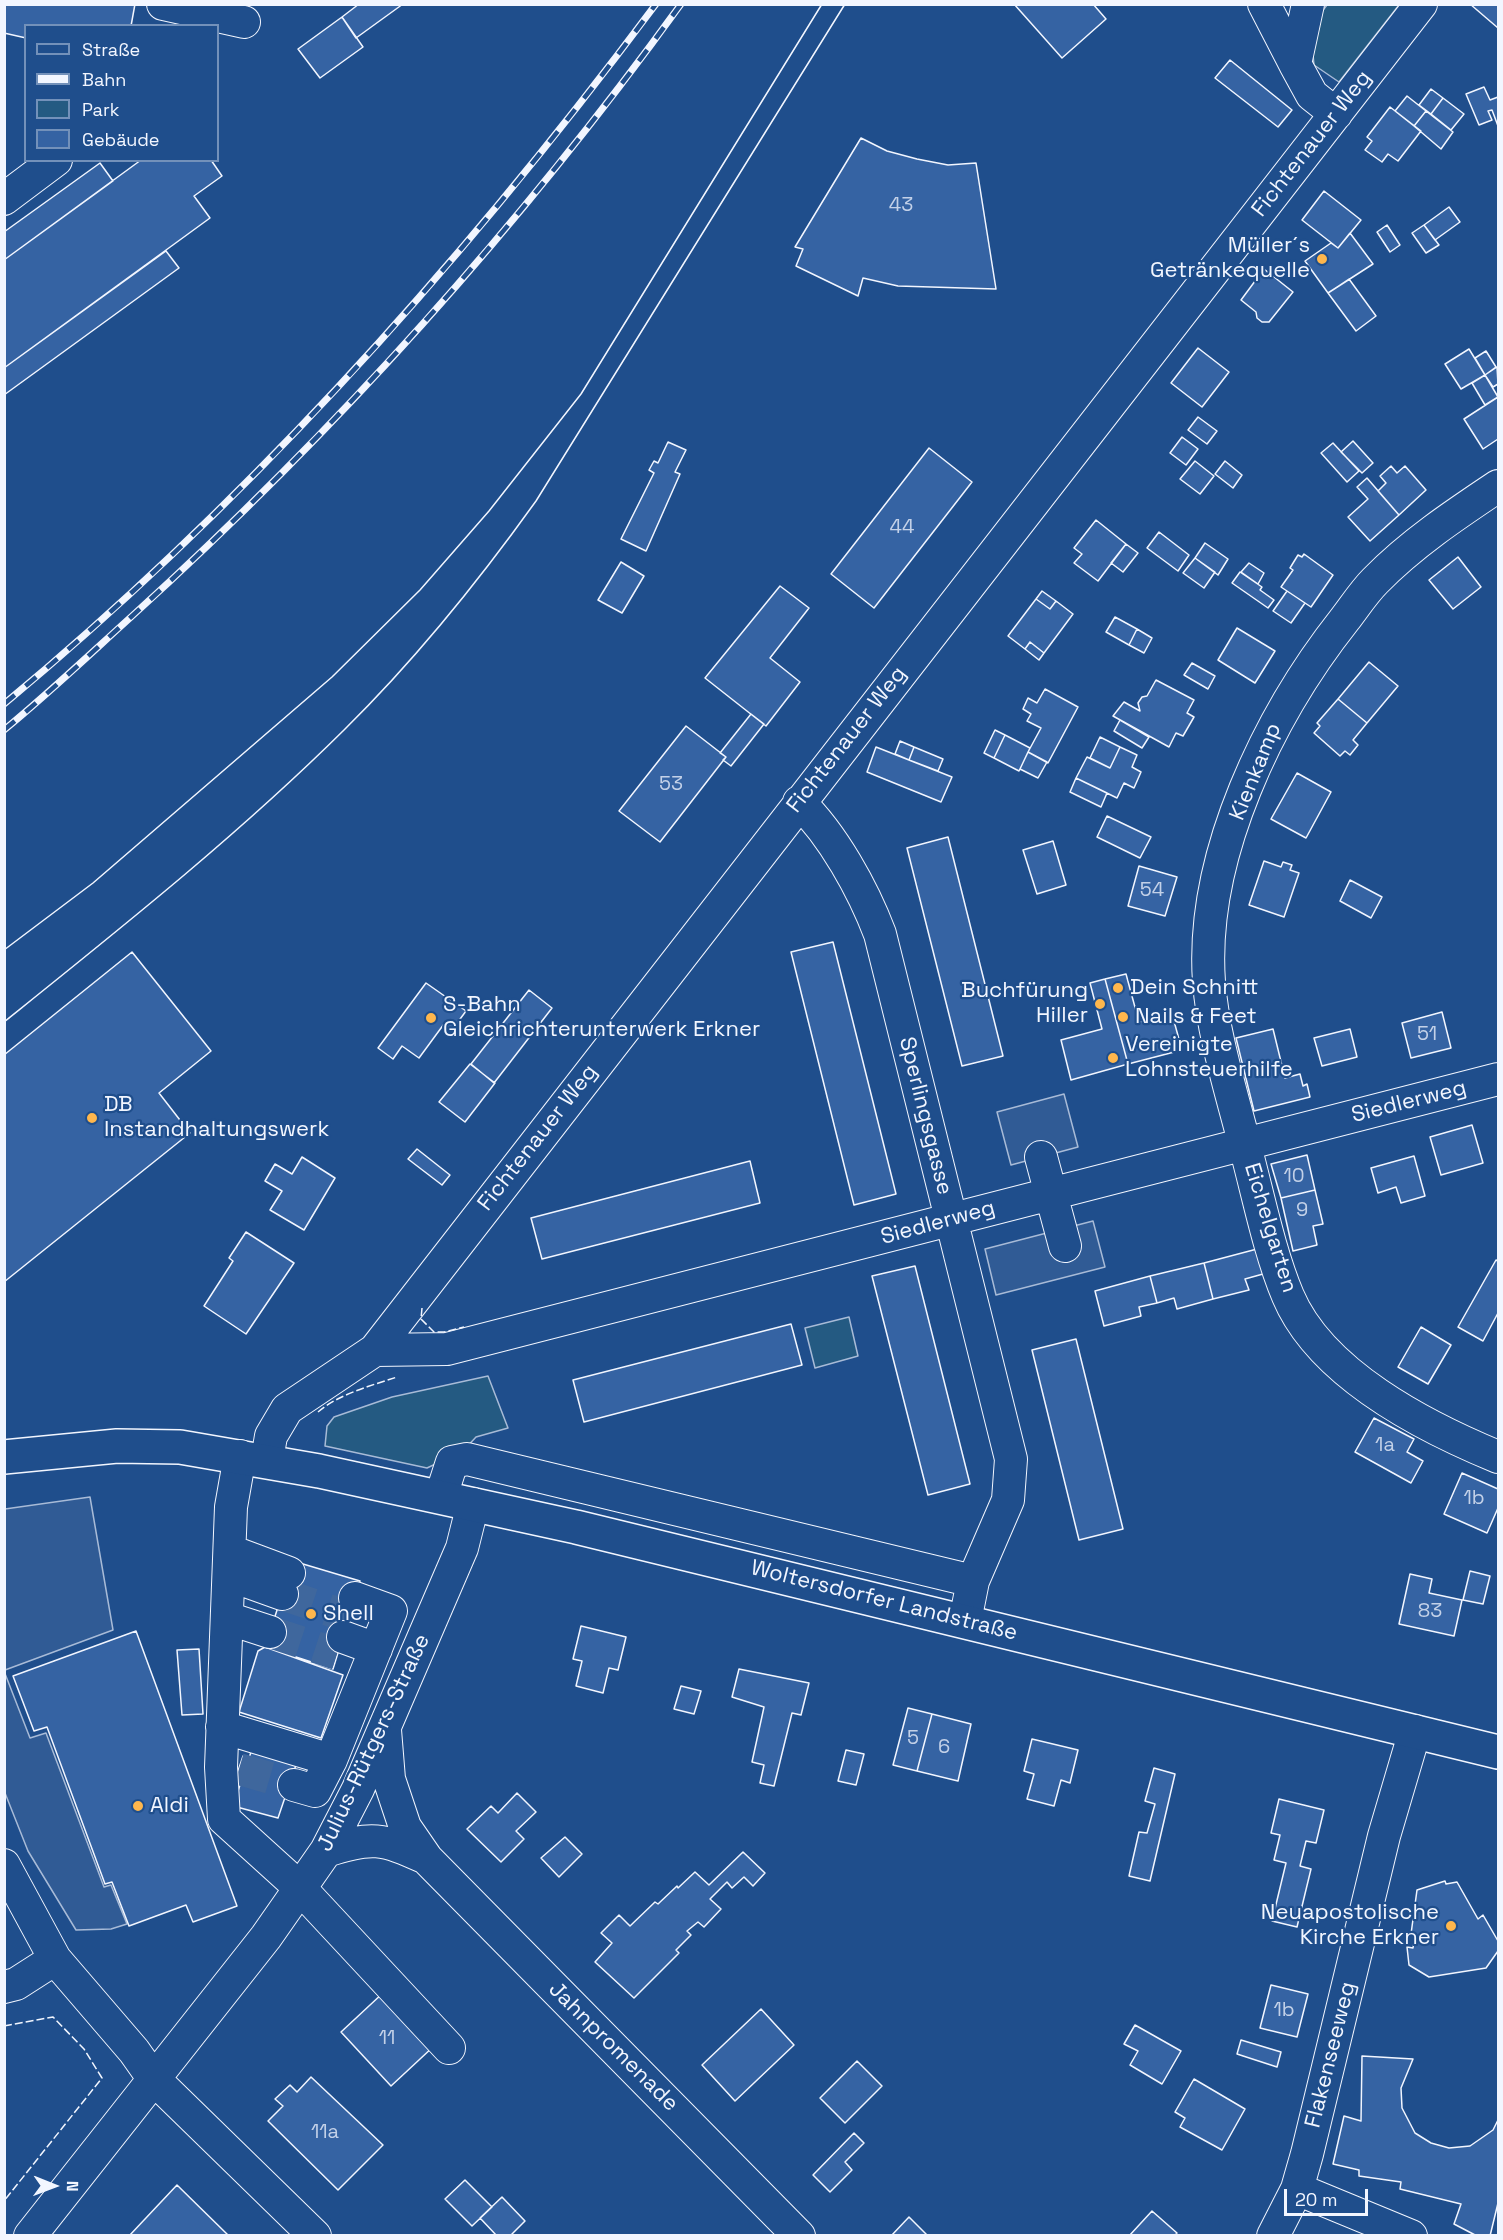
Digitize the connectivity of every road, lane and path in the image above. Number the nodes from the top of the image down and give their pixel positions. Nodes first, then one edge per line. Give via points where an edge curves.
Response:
1 (163, 4) edge
2 (1264, 4) edge
3 (1308, 4) edge
4 (1421, 4) edge
5 (249, 13) edge
6 (219, 38) edge
7 (1295, 64) junction
8 (1336, 114) junction
9 (53, 162) edge
10 (4, 199) edge
11 (1498, 486) edge
12 (799, 802) junction
13 (1498, 1079) edge
14 (1245, 1143) junction
15 (1041, 1157) dead end
16 (1051, 1193) junction
17 (950, 1220) junction
18 (1065, 1246) dead end
19 (375, 1350) junction
20 (4, 1457) edge
21 (1498, 1457) edge
22 (253, 1458) junction
23 (441, 1496) junction
24 (473, 1504) junction
25 (973, 1581) junction
26 (228, 1585) junction
27 (964, 1621) junction
28 (346, 1627) tunnel mouth
29 (424, 1637) junction
30 (379, 1641) junction
31 (222, 1727) junction
32 (385, 1727) junction
33 (1415, 1731) junction
34 (1498, 1752) edge
35 (331, 1760) junction
36 (294, 1785) tunnel mouth
37 (326, 1851) junction
38 (427, 1859) junction
39 (4, 1865) edge
40 (299, 1887) junction
41 (55, 1959) junction
42 (4, 1987) edge
43 (449, 2048) dead end
44 (153, 2078) junction
45 (1297, 2189) junction
46 (30, 2235) edge
47 (315, 2235) edge
48 (799, 2235) edge
49 (1273, 2235) edge
50 (1411, 2235) edge

1 - 5 street
2 - 7 street
3 - 7 street
4 - 8 street, Fichtenauer Weg
5 - 6 street
7 - 8 street via 1312,95
8 - 12 street, Fichtenauer Weg
9 - 10 street
11 - 14 street, Kienkamp via 1424,538 1375,581 1327,642 1282,710 1254,768 1229,838 1210,909 1209,983 1223,1061
12 - 17 street, Sperlingsgasse via 813,816 867,899
12 - 19 street, Fichtenauer Weg
13 - 14 street, Siedlerweg
14 - 16 street, Siedlerweg
14 - 21 street, Eichelgarten via 1289,1297 1310,1331 1363,1384 1425,1421
15 - 16 street
16 - 17 street, Siedlerweg
16 - 18 street
17 - 19 street, Siedlerweg via 447,1348
17 - 25 street, Sperlingsgasse via 1011,1459 1008,1500
19 - 22 street, Fichtenauer Weg via 287,1409 272,1436
20 - 22 main road, Woltersdorfer Landstraße via 117,1446 180,1447
22 - 23 main road, Woltersdorfer Landstraße
22 - 26 street, Fichtenauer Weg via 231,1507
23 - 24 main road, Woltersdorfer Landstraße
23 - 25 street via 452,1462 467,1459
24 - 27 main road, Woltersdorfer Landstraße
24 - 29 street, Julius-Rütgers-Straße via 462,1548
25 - 27 street, Sperlingsgasse
26 - 26 street via 280,1603
26 - 31 street, Fichtenauer Weg
27 - 33 main road, Woltersdorfer Landstraße
28 - 30 street
29 - 30 street
29 - 32 street, Julius-Rütgers-Straße
30 - 35 street
31 - 35 street
31 - 40 street, Fichtenauer Weg via 230,1766 224,1819
32 - 37 street, Julius-Rütgers-Straße
32 - 38 street, Jahnpromenade via 389,1779 405,1827
33 - 34 main road, Woltersdorfer Landstraße
33 - 45 street, Flakenseeweg via 1384,1836
35 - 36 street via 315,1791
37 - 38 street, Jahnpromenade via 358,1841 392,1842
37 - 40 street, Julius-Rütgers-Straße
38 - 48 street, Jahnpromenade
39 - 41 street
40 - 43 street, Fichtenauer Weg
40 - 44 street, Julius-Rütgers-Straße via 266,1937
41 - 42 street via 16,1984
41 - 44 street
44 - 46 street, Julius-Rütgers-Straße
44 - 47 street
45 - 49 street, Flakenseeweg
45 - 50 street

